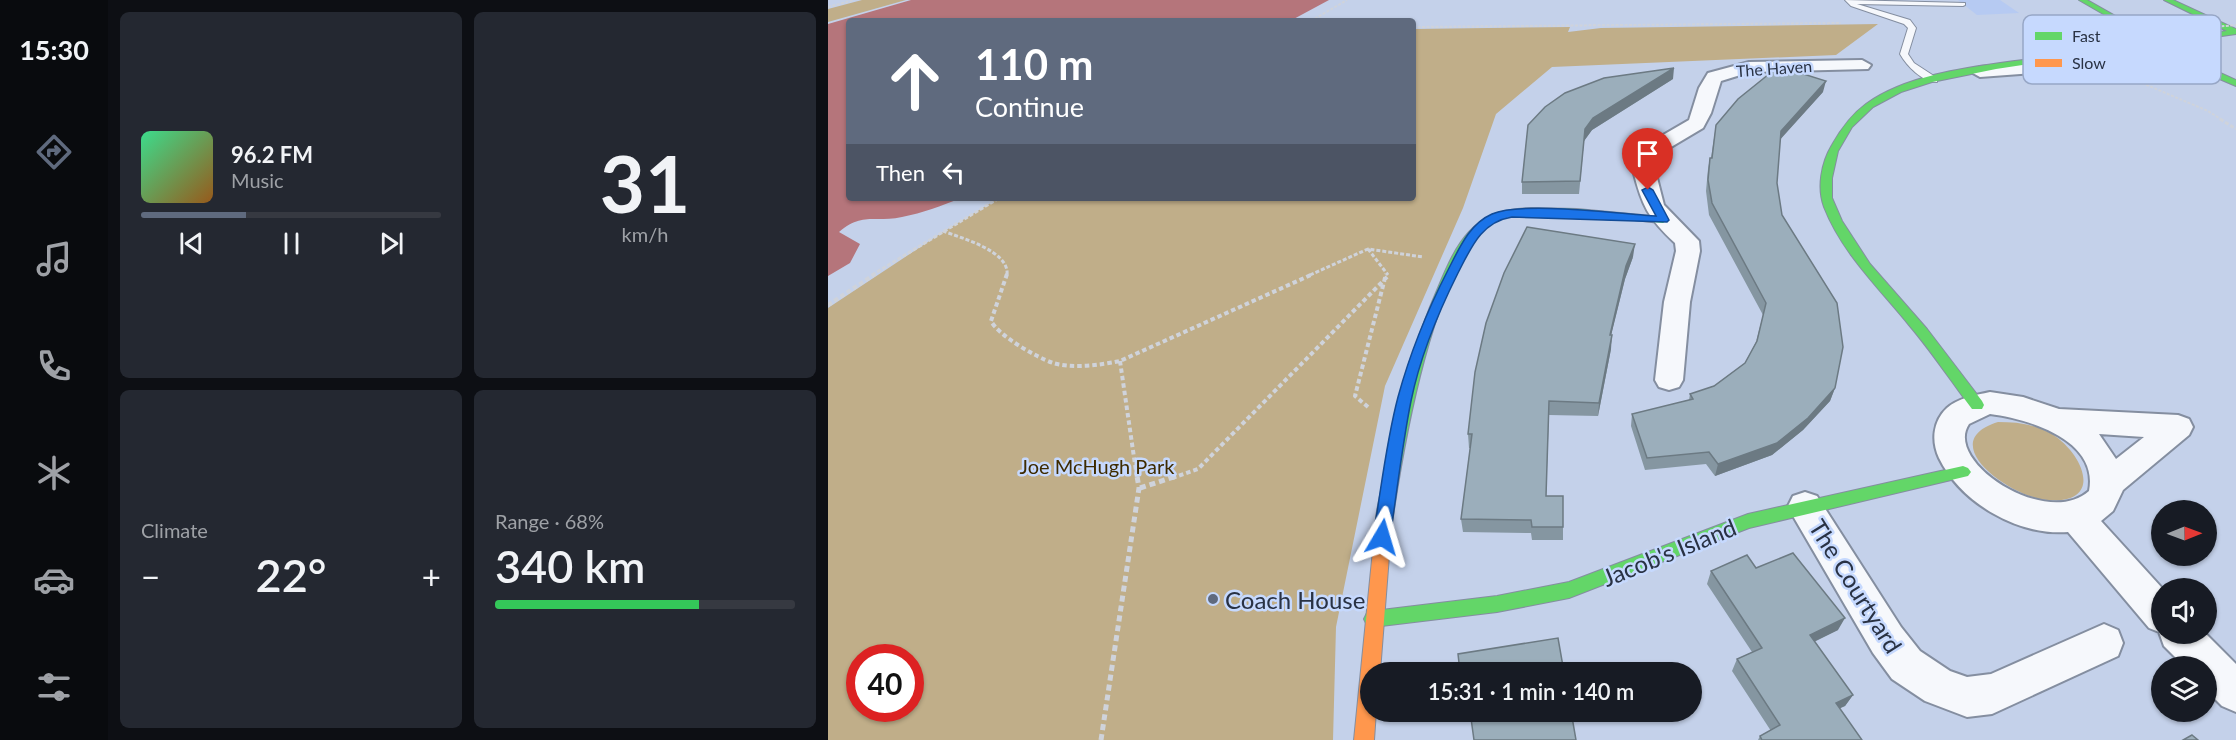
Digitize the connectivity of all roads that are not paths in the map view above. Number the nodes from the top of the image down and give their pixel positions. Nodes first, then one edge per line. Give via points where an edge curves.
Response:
1 (2082, 0) edge
2 (2167, 0) edge
3 (1849, 1) edge
4 (1963, 4) dead end
5 (2108, 15) edge
6 (2199, 15) edge
7 (2221, 25) edge
8 (2236, 32) edge
9 (2221, 34) edge
10 (2236, 45) edge
11 (2221, 47) edge
12 (2023, 63) edge
13 (1862, 65) dead end
14 (2023, 69) edge
15 (1961, 73) junction
16 (2221, 76) edge
17 (1934, 80) junction
18 (2236, 83) edge
19 (1663, 220) junction
20 (1669, 380) dead end
21 (1977, 405) junction
22 (2056, 420) junction
23 (1963, 472) junction
24 (2108, 483) junction
25 (1805, 506) junction
26 (2076, 517) junction
27 (2151, 603) edge
28 (1373, 619) junction
29 (2104, 643) dead end
30 (2189, 644) edge
31 (2236, 692) edge
32 (1364, 740) edge

1 - 5 main road
2 - 6 main road
3 - 4 lane
3 - 17 lane via 1907,22 1912,33 1904,54 1906,60
7 - 8 main road
8 - 9 main road
10 - 11 main road
12 - 15 main road
13 - 19 street, The Haven via 1749,67 1714,77 1704,95 1700,119 1658,146 1644,170 1650,198
14 - 15 street
15 - 17 main road
16 - 18 main road
17 - 21 main road via 1897,91 1853,117 1829,154 1826,191 1829,204 1859,254
19 - 20 street, The Haven via 1681,234 1688,251 1677,302
19 - 28 main road via 1532,213 1496,216 1482,225 1456,261 1422,339 1404,400 1384,516
21 - 22 street via 2011,404
21 - 23 street via 1958,414 1950,425 1952,455
22 - 24 street via 2093,449 2104,466
22 - 24 street via 2178,427
23 - 25 main road, Jacob's Island
23 - 26 street via 2002,502 2027,513
24 - 26 street via 2104,498 2093,510
25 - 28 main road, Jacob's Island via 1720,530 1653,560 1569,590 1497,604
25 - 29 street, The Courtyard via 1887,640 1906,665 1939,687 1967,697 1992,694
26 - 27 street
28 - 32 main road
30 - 31 street

